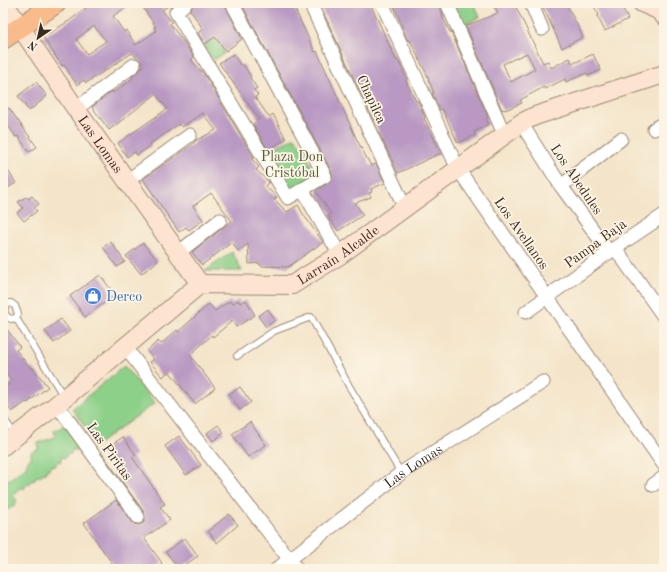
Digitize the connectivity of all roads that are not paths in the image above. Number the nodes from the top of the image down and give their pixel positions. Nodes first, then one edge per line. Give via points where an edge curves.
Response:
1 (4, 3) edge
2 (56, 3) edge
3 (186, 3) edge
4 (232, 3) edge
5 (310, 3) edge
6 (382, 3) edge
7 (447, 3) edge
8 (531, 3) edge
9 (642, 3) edge
10 (664, 16) edge
11 (20, 27) junction
12 (542, 29) dead end
13 (3, 39) edge
14 (134, 65) dead end
15 (664, 74) edge
16 (76, 108) junction
17 (521, 123) junction
18 (504, 134) junction
19 (190, 135) dead end
20 (621, 139) dead end
21 (458, 169) junction
22 (127, 181) junction
23 (561, 186) junction
24 (302, 190) junction
25 (405, 208) junction
26 (664, 215) edge
27 (220, 220) dead end
28 (612, 250) junction
29 (178, 252) junction
30 (340, 255) junction
31 (200, 284) junction
32 (548, 297) junction
33 (5, 301) edge
34 (526, 312) dead end
35 (663, 313) edge
36 (125, 347) junction
37 (238, 356) dead end
38 (543, 382) dead end
39 (60, 402) junction
40 (3, 418) edge
41 (9, 441) edge
42 (664, 465) edge
43 (401, 473) junction
44 (664, 477) edge
45 (653, 485) dead end
46 (138, 517) dead end
47 (293, 564) edge
48 (277, 569) edge

1 - 11 street, Las Lomas
2 - 11 main road
3 - 24 street via 176,12 288,198
4 - 24 street via 324,176
5 - 25 street, Chapilca
6 - 21 street, Los Avellanos
7 - 18 street
8 - 12 street
9 - 10 street via 658,10
11 - 13 main road
11 - 16 street, Las Lomas
14 - 16 street
15 - 17 street, Larraín Alcalde via 535,116
16 - 22 street, Las Lomas
17 - 18 street, Larraín Alcalde
17 - 23 street, Los Abedules
18 - 21 street, Larraín Alcalde
19 - 22 street
20 - 23 street
21 - 25 street, Larraín Alcalde
21 - 32 street, Los Avellanos
22 - 29 street, Las Lomas
23 - 28 street, Los Abedules
24 - 30 street
25 - 30 street, Larraín Alcalde
26 - 28 street, Pampa Baja
27 - 29 street
28 - 32 street, Pampa Baja
28 - 35 street, Los Abedules
29 - 31 street, Las Lomas
30 - 31 street, Larraín Alcalde via 292,285
31 - 36 street
32 - 34 street, Pampa Baja
32 - 42 street, Los Avellanos
33 - 39 lane via 15,306 18,314 16,318
36 - 39 street
36 - 47 street
37 - 43 lane via 274,331 311,317
38 - 43 street, Las Lomas
39 - 41 street
39 - 46 street, Las Piritas via 63,413
40 - 41 lane
43 - 47 street, Las Lomas
44 - 45 street
47 - 48 street

